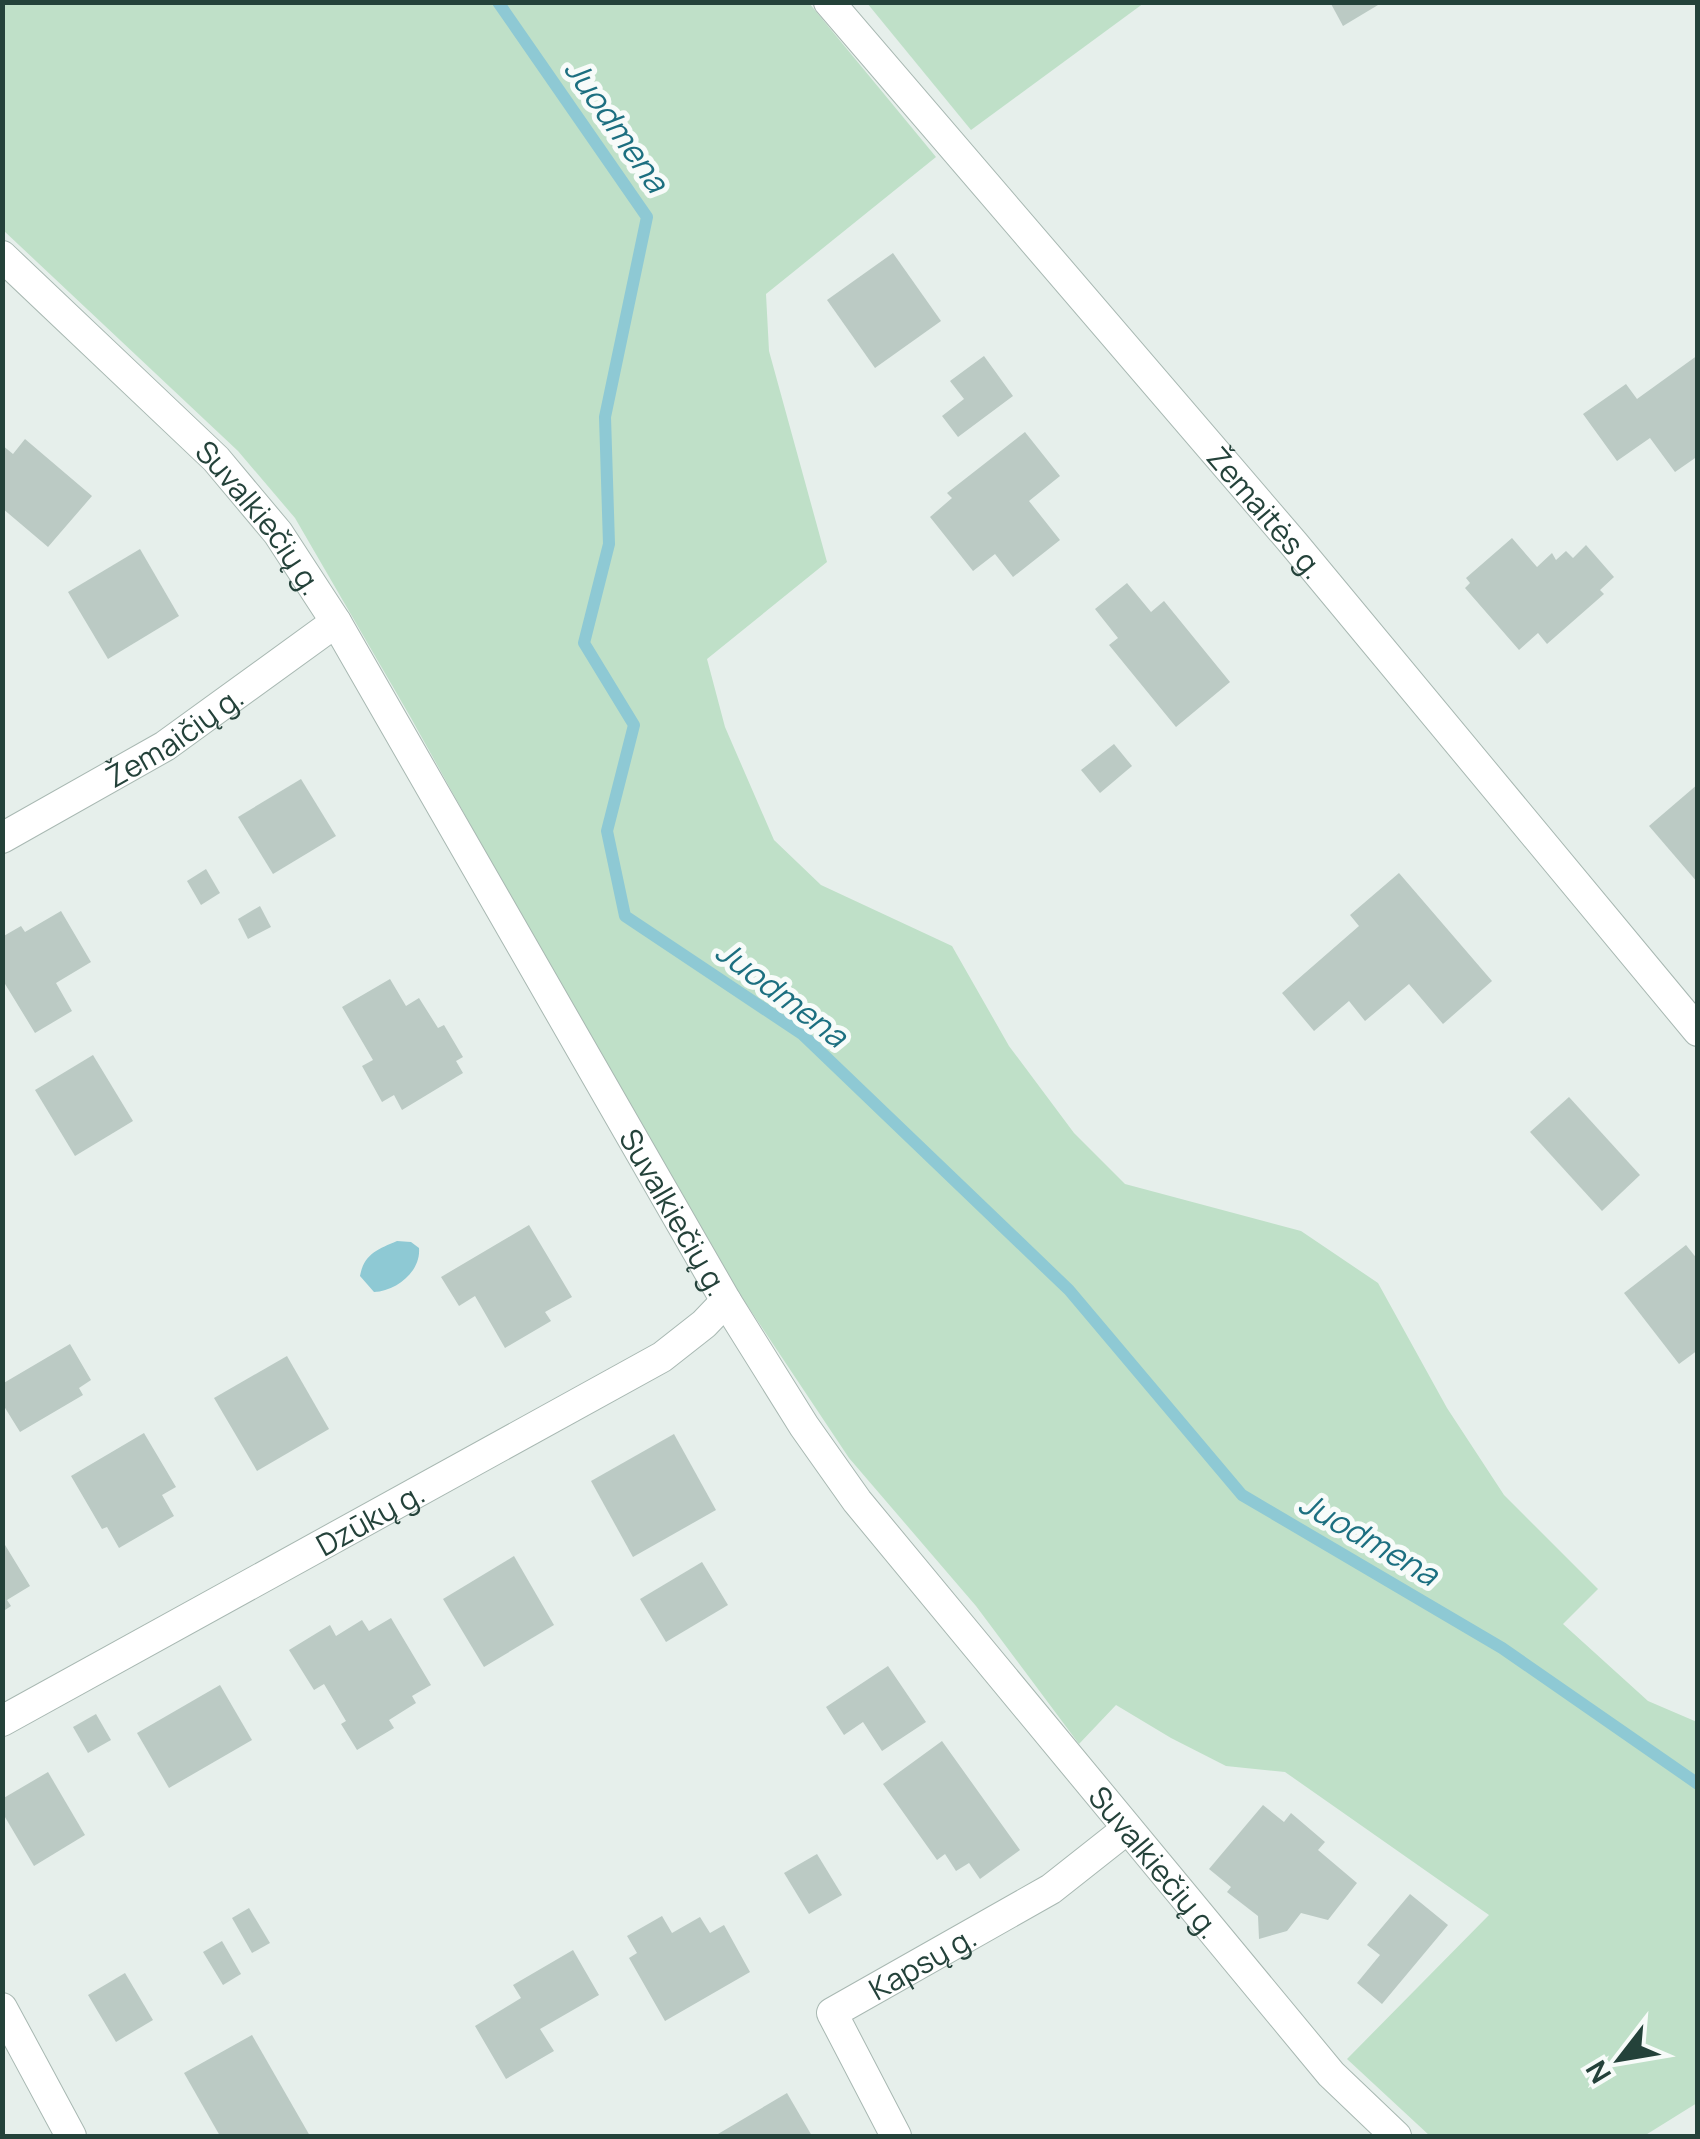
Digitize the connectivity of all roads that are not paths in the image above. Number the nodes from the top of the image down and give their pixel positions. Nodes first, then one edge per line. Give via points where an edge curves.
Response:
1 (829, 2) edge
2 (2, 256) edge
3 (336, 622) junction
4 (2, 838) edge
5 (1698, 1031) edge
6 (726, 1301) junction
7 (2, 1721) edge
8 (1127, 1830) junction
9 (2, 2008) edge
10 (71, 2136) edge
11 (896, 2136) edge
12 (1396, 2136) edge

1 - 5 street, Žemaitės g. via 1294,544
2 - 3 street, Suvalkiečių g. via 216,459 278,533
3 - 4 street, Žemaičių g. via 165,746
3 - 6 street, Suvalkiečių g.
6 - 7 street, Dzūkų g. via 662,1358
6 - 8 street, Suvalkiečių g. via 858,1501
8 - 11 street, Kapsų g. via 1050,1889 832,2013
8 - 12 street, Suvalkiečių g. via 1331,2074
9 - 10 street

